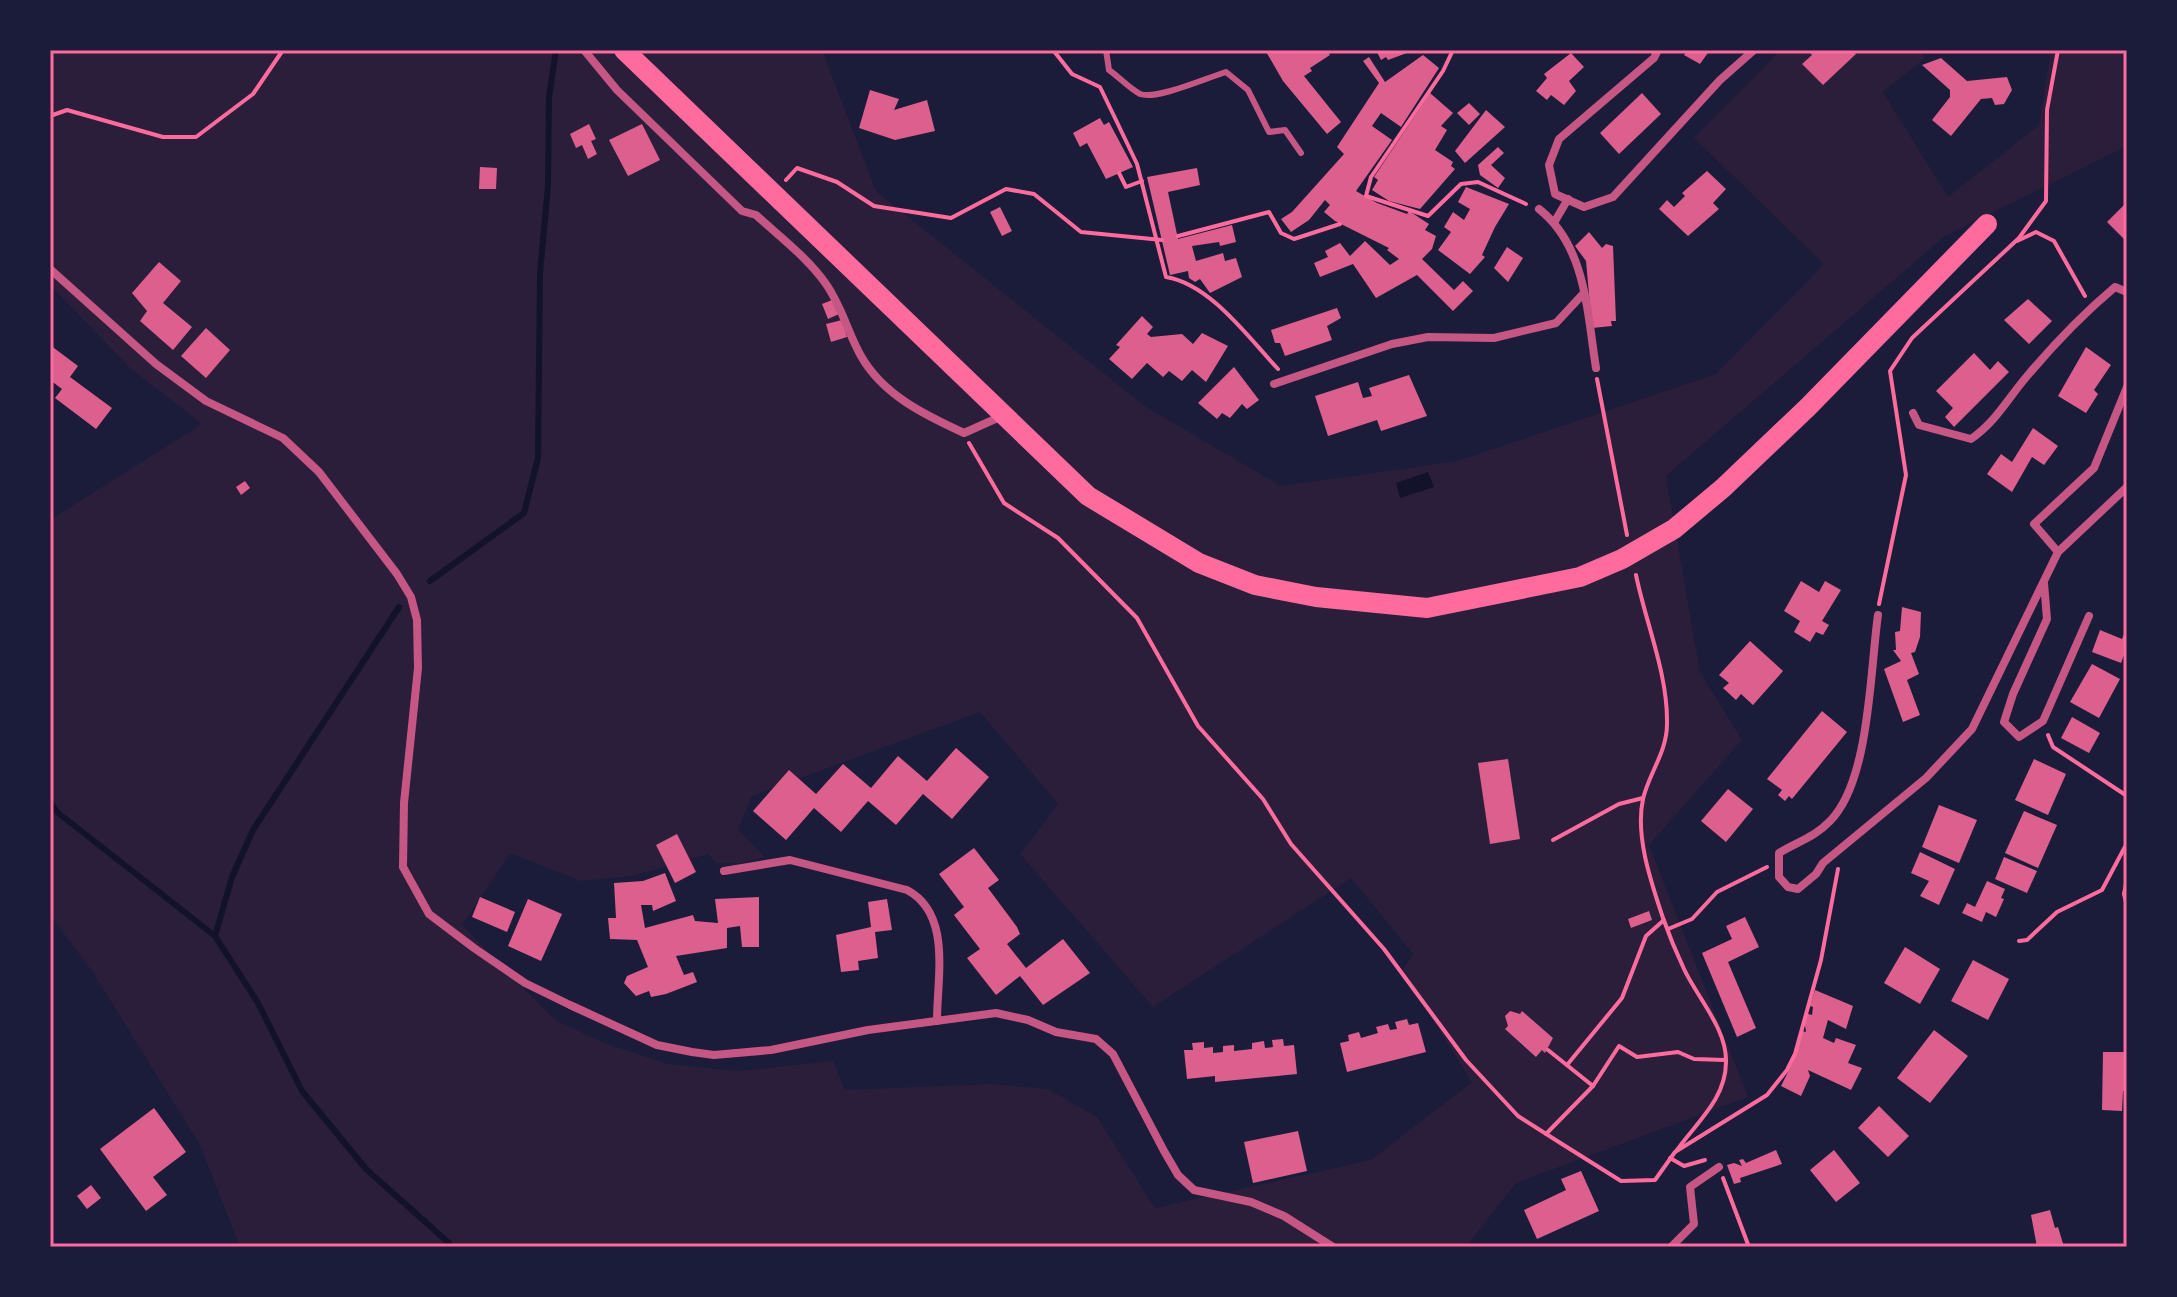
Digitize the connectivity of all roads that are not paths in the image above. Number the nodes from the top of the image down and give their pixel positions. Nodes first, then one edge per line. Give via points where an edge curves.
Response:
1 (584, 50) edge
2 (624, 50) edge
3 (1106, 50) edge
4 (1658, 50) edge
5 (1754, 50) edge
6 (1301, 153) dead end
7 (1568, 199) junction
8 (1539, 209) road end
9 (1555, 221) junction
10 (1987, 224) dead end
11 (50, 269) edge
12 (2127, 292) edge
13 (1583, 294) junction
14 (1596, 368) road end
15 (1274, 384) dead end
16 (2127, 387) edge
17 (1913, 413) dead end
18 (1006, 415) junction
19 (2127, 487) edge
20 (2058, 552) junction
21 (2044, 582) junction
22 (1878, 615) road end
23 (2089, 616) dead end
24 (724, 871) dead end
25 (937, 1021) junction
26 (1717, 1164) road end
27 (1333, 1247) edge
28 (1671, 1247) edge

1 - 18 street via 617,90 742,211 756,215 825,283 861,356 882,383 920,412 964,433
2 - 18 highway
3 - 6 lane via 1109,70 1141,94 1167,95 1184,84 1226,72 1248,90 1269,132 1285,130
4 - 7 street via 1559,139 1549,165 1555,194
5 - 7 street via 1613,197 1584,207
7 - 9 street
8 - 9 street
9 - 13 street via 1571,243
10 - 18 highway via 1808,407 1674,529 1580,577 1466,602 1427,608 1316,597 1255,585 1199,563 1088,496
11 - 25 street via 156,364 206,401 283,438 319,472 411,597 418,668 403,867 429,914 525,983 657,1045 739,1054
12 - 17 street via 2115,287 2076,320 1991,425 1971,439 1919,425
13 - 14 street
13 - 15 street via 1556,323 1494,338 1428,337 1392,344
16 - 20 street via 2094,468 2034,524
19 - 20 street
20 - 21 street
21 - 22 street via 1972,729 1926,778 1798,889 1788,887 1779,877 1779,853 1806,841 1832,819 1850,791 1863,737
21 - 23 street via 2047,619 2004,722 2019,737 2043,721
24 - 25 street via 790,860 921,898 937,925
25 - 27 street via 996,1013 1096,1039 1113,1054 1178,1175 1194,1190 1251,1202
26 - 28 street via 1690,1187 1694,1224

